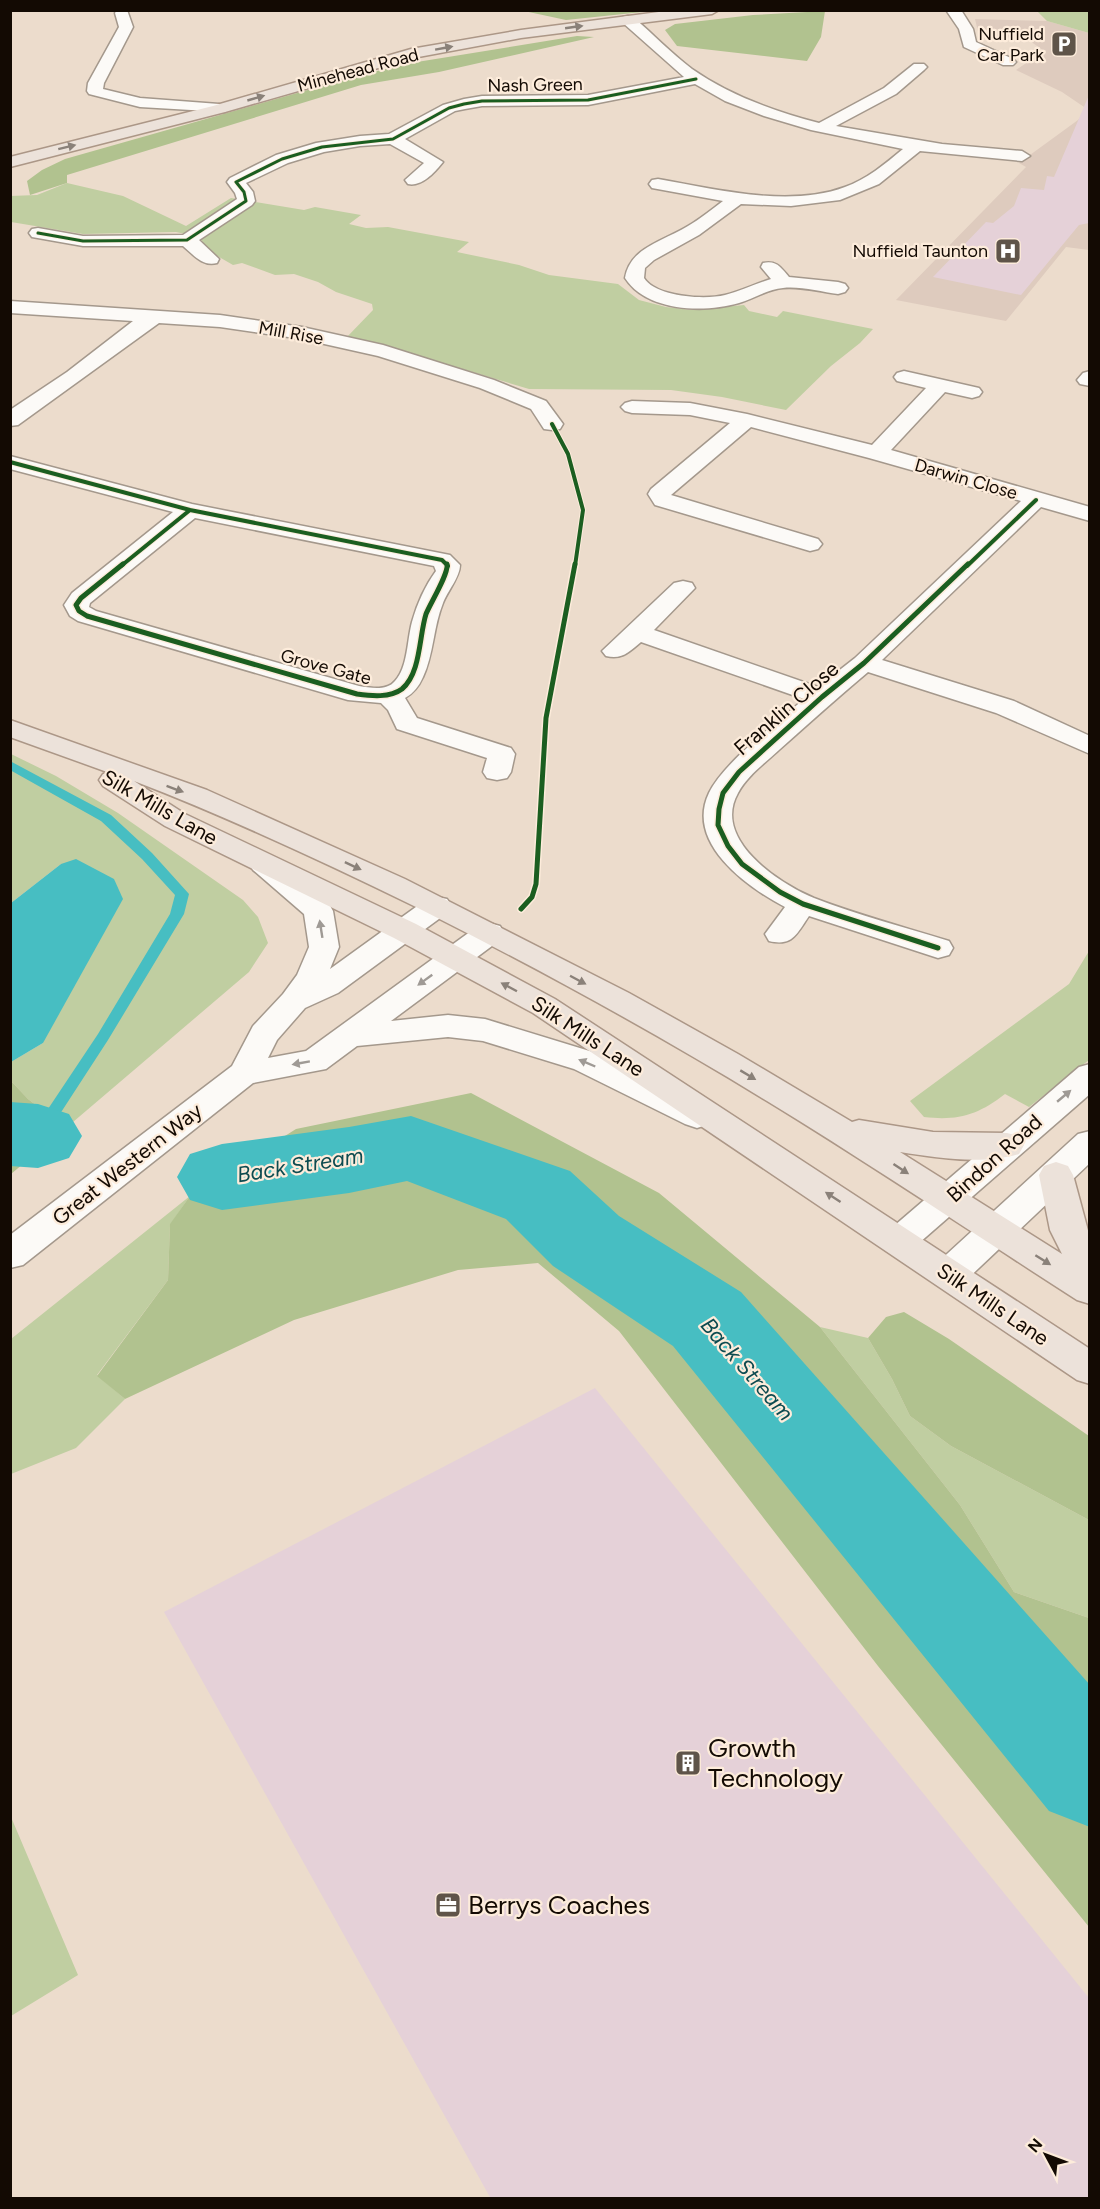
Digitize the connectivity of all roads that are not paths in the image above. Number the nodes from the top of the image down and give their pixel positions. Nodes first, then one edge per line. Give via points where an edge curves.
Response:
1 (712, 10) edge
2 (953, 10) edge
3 (122, 13) dead end
4 (628, 20) junction
5 (1008, 62) dead end
6 (919, 67) dead end
7 (696, 78) junction
8 (882, 81) dead end
9 (902, 83) junction
10 (219, 109) junction
11 (823, 127) junction
12 (393, 140) junction
13 (916, 146) junction
14 (1022, 156) dead end
15 (10, 162) edge
16 (674, 171) dead end
17 (414, 180) dead end
18 (737, 198) junction
19 (38, 233) dead end
20 (187, 240) junction
21 (83, 241) junction
22 (64, 254) dead end
23 (210, 259) dead end
24 (838, 288) dead end
25 (10, 307) edge
26 (156, 317) junction
27 (904, 377) dead end
28 (940, 385) junction
29 (972, 392) dead end
30 (632, 407) dead end
31 (10, 420) edge
32 (747, 420) junction
33 (552, 424) dead end
34 (877, 453) junction
35 (10, 462) edge
36 (1036, 500) junction
37 (190, 510) junction
38 (1089, 514) edge
39 (781, 536) junction
40 (810, 544) dead end
41 (760, 552) dead end
42 (683, 588) dead end
43 (637, 632) junction
44 (615, 651) dead end
45 (864, 663) junction
46 (387, 694) junction
47 (822, 697) junction
48 (10, 728) edge
49 (61, 746) junction
50 (1089, 746) edge
51 (497, 772) dead end
52 (263, 864) junction
53 (803, 904) junction
54 (437, 906) junction
55 (405, 930) junction
56 (489, 933) junction
57 (780, 934) dead end
58 (938, 948) dead end
59 (456, 958) junction
60 (294, 1001) junction
61 (351, 1036) junction
62 (244, 1073) junction
63 (1089, 1075) edge
64 (834, 1126) junction
65 (1089, 1143) edge
66 (753, 1144) junction
67 (1007, 1145) junction
68 (1056, 1175) junction
69 (948, 1199) junction
70 (996, 1231) junction
71 (899, 1241) junction
72 (10, 1255) edge
73 (949, 1274) junction
74 (1089, 1277) edge
75 (1089, 1290) edge
76 (1089, 1369) edge

1 - 4 main road, Minehead Road
2 - 5 street via 966,29 969,44
3 - 10 street via 126,27 95,91 139,101
4 - 7 street
10 -> 4 main road, Minehead Road via 411,54
6 - 9 street
7 - 11 street via 753,107
7 - 12 street, Nash Green via 588,100 464,104 449,108
8 - 9 street
9 - 11 street
15 -> 10 main road, Minehead Road
11 - 13 street
12 - 17 street, Nash Green via 443,161
12 - 20 street, Nash Green via 322,147 255,171 236,182 246,201
13 - 14 street
13 - 18 street via 864,185 834,198 810,202
16 - 18 street via 652,189
18 - 24 street via 692,232 648,257 636,268 639,287 668,299 716,303 764,286 776,275
19 - 21 street
20 - 21 street
20 - 23 street
21 - 22 street
25 - 26 street, Mill Rise
26 - 31 street
26 - 33 street, Mill Rise via 302,333 383,351 539,405
27 - 28 street
28 - 29 street
28 - 34 street, Darwin Close
30 - 32 street, Darwin Close via 690,409
32 - 34 street, Darwin Close
32 - 39 street via 659,494 663,500
34 - 36 street, Darwin Close
35 - 37 street, Grove Gate
36 - 38 street, Darwin Close
36 - 45 street, Franklin Close
37 - 46 street, Grove Gate via 442,560 448,565 429,607 413,671 403,687
37 - 46 street, Grove Gate via 81,597 76,605 79,611 357,694
39 - 40 street
39 - 41 street
42 - 43 street
43 - 44 street
43 - 47 street, Franklin Close
45 - 47 street, Franklin Close
45 - 50 street, Franklin Close via 1005,708
46 - 51 street, Grove Gate via 400,708 406,723 501,754
47 - 53 street, Franklin Close via 739,772 723,793 719,809 718,825 742,864
48 - 49 main road, Silk Mills Lane
49 - 52 main road, Silk Mills Lane via 175,820
49 -> 54 main road, Silk Mills Lane via 221,806
52 - 55 main road, Silk Mills Lane
60 -> 52 street, Great Western Way via 324,947 318,911
53 - 57 street
53 - 58 street, Franklin Close
54 - 55 street, Great Western Way
54 - 56 main road, Silk Mills Lane
55 - 59 main road, Silk Mills Lane
55 - 60 street, Great Western Way via 327,986
56 - 59 street, Great Western Way
56 -> 64 main road, Silk Mills Lane via 673,1031
59 -> 61 street, Great Western Way
66 -> 59 main road, Silk Mills Lane via 544,1006
60 - 62 street, Great Western Way via 264,1034
61 -> 62 street, Great Western Way via 315,1061
66 -> 61 street via 585,1061 485,1030 448,1026
62 - 72 street, Great Western Way
67 -> 63 street, Bindon Road
64 - 67 main road via 895,1141 968,1148
64 -> 69 main road, Silk Mills Lane
65 - 68 street
71 -> 66 main road, Silk Mills Lane
67 - 69 street, Bindon Road
68 - 70 street
68 - 74 main road via 1068,1230
69 - 70 main road, Silk Mills Lane
69 - 71 street, Bindon Road
70 - 73 street
70 -> 75 main road, Silk Mills Lane
71 - 73 main road, Silk Mills Lane
73 - 76 main road, Silk Mills Lane

